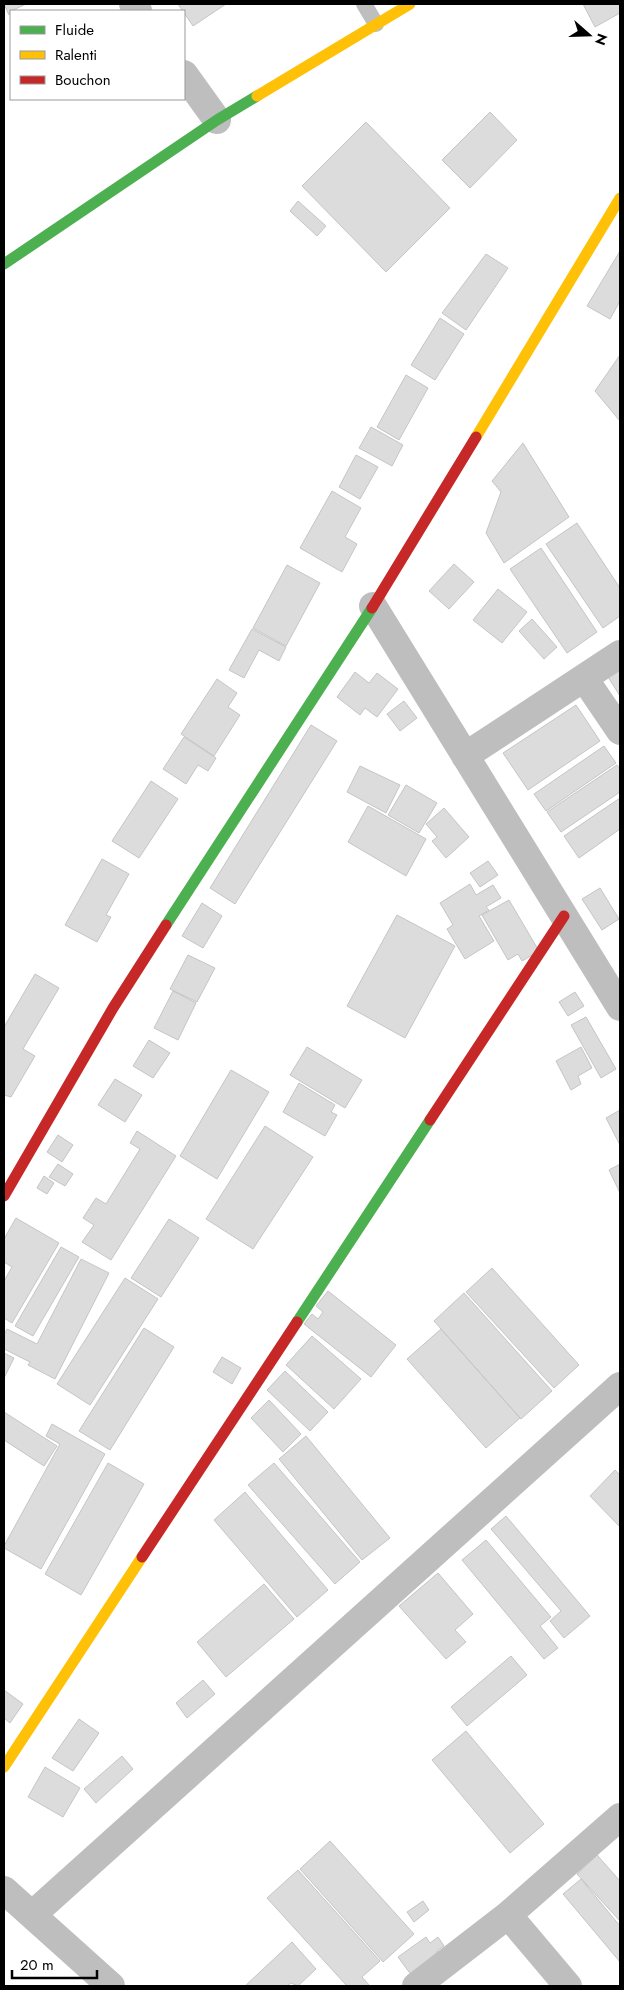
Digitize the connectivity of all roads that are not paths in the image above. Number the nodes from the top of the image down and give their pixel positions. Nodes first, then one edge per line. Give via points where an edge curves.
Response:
1 (364, 4) edge
2 (410, 4) edge
3 (376, 24) junction
4 (185, 75) edge
5 (217, 120) junction
6 (619, 202) edge
7 (4, 264) edge
8 (372, 606) junction
9 (620, 654) edge
10 (584, 678) junction
11 (620, 731) edge
12 (465, 756) junction
13 (564, 916) junction
14 (620, 1007) edge
15 (4, 1196) edge
16 (620, 1386) edge
17 (4, 1767) edge
18 (620, 1817) edge
19 (4, 1890) edge
20 (508, 1914) junction
21 (32, 1915) junction
22 (111, 1986) edge
23 (416, 1986) edge
24 (568, 1986) edge

1 - 3 lane
2 - 3 street
3 - 5 street
4 - 5 street
5 - 7 street
6 - 8 street
8 - 12 street
8 - 15 street via 113,1008
9 - 10 street
10 - 11 street
10 - 12 street
12 - 13 street
13 - 14 street
13 - 17 street
16 - 21 street
18 - 20 street
19 - 21 street
20 - 23 street
20 - 24 street
21 - 22 street

